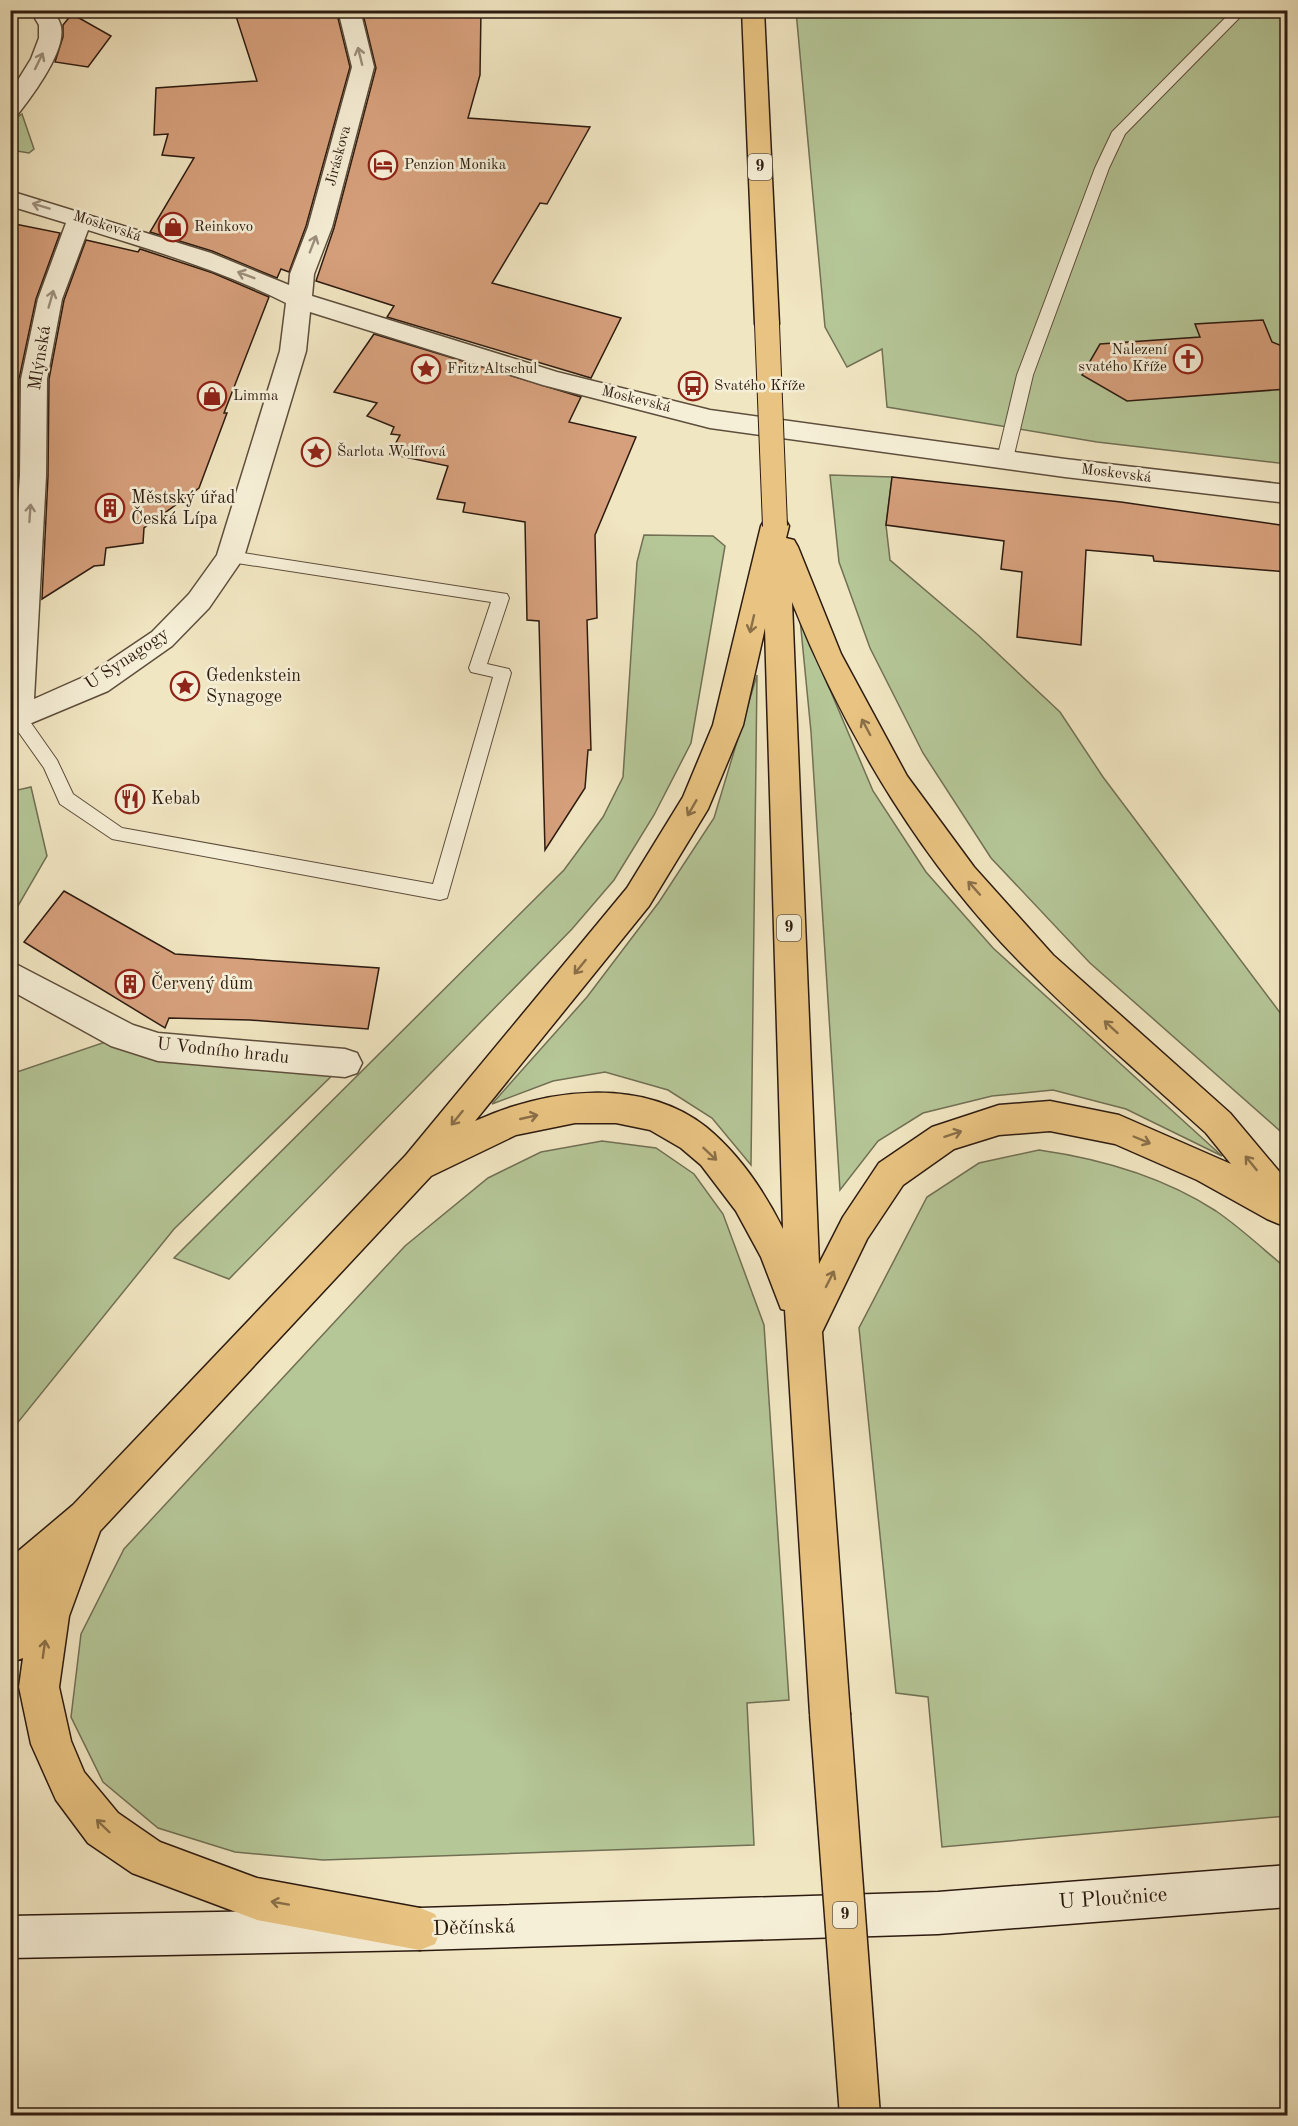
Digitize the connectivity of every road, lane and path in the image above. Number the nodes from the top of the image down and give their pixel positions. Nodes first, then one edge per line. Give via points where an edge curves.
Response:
1 (40, 10) edge
2 (349, 10) edge
3 (753, 10) edge
4 (1241, 10) edge
5 (10, 109) edge
6 (10, 198) edge
7 (80, 219) junction
8 (299, 300) junction
9 (1005, 459) junction
10 (1287, 494) edge
11 (775, 526) junction
12 (230, 557) junction
13 (14, 720) edge
14 (10, 974) edge
15 (345, 1063) dead end
16 (418, 1166) junction
17 (1287, 1210) edge
18 (804, 1331) junction
19 (86, 1518) junction
20 (10, 1584) edge
21 (10, 1644) edge
22 (1287, 1886) edge
23 (938, 1913) joint
24 (420, 1929) junction
25 (10, 1937) edge
26 (860, 2115) edge

5 -> 1 street via 42,58 51,31
8 -> 2 street, Jiráskova via 302,274 320,227 363,67
3 - 11 main road, 9, bridge
4 - 9 lane via 1119,132 1025,375
7 -> 6 street, Moskevská
8 -> 7 street, Moskevská via 202,258
13 -> 7 street, Mlýnská via 33,476 34,379 50,299
8 - 9 street, Moskevská via 552,379 710,419
8 - 12 street, U Synagogy via 293,351
9 - 10 street, Moskevská
11 -> 16 main road via 728,724 696,801 638,897
17 -> 11 main road via 1218,1123 1042,964 963,876 891,774 827,654
11 - 18 main road, 9
12 - 13 street, U Synagogy via 199,601 162,639 98,683
12 - 13 lane via 501,598 477,668 503,673 440,892 118,834 66,800 51,765
14 - 15 street, U Vodního hradu via 123,1036 158,1047
16 -> 18 main road via 515,1120 557,1110 626,1110 674,1124 721,1164 744,1194 790,1282
16 - 19 main road
18 -> 17 main road via 855,1228 891,1174 944,1137 999,1120 1050,1116 1119,1130 1209,1169
18 - 26 main road, 9, bridge
19 - 20 main road
19 - 21 main road
24 -> 19 main road via 256,1899 147,1858 103,1828 70,1786 51,1744 39,1687 49,1616
22 - 23 street, U Ploučnice
23 - 24 street, Děčínská
24 - 25 street, Děčínská

